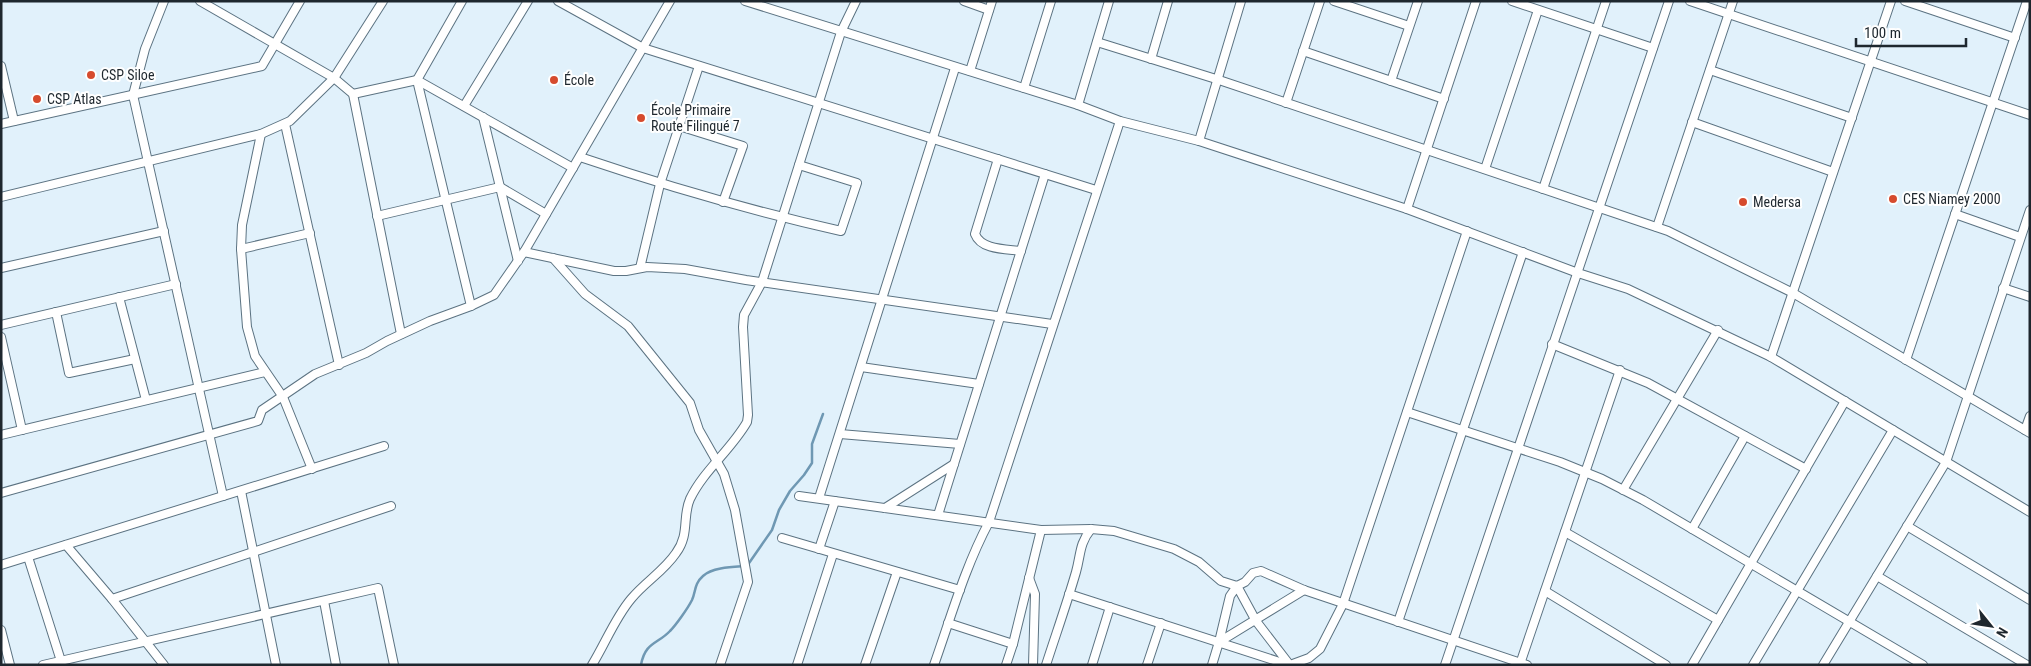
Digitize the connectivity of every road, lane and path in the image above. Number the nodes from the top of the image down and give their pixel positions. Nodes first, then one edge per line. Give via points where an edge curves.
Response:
1 (164, 1) edge
2 (200, 1) edge
3 (300, 1) edge
4 (383, 1) edge
5 (462, 1) edge
6 (528, 1) edge
7 (558, 1) edge
8 (670, 1) edge
9 (746, 1) edge
10 (856, 1) edge
11 (964, 1) edge
12 (992, 1) edge
13 (1051, 1) edge
14 (1109, 1) edge
15 (1168, 1) edge
16 (1241, 1) edge
17 (1320, 1) edge
18 (1334, 1) edge
19 (1418, 1) edge
20 (1476, 1) edge
21 (1512, 1) edge
22 (1606, 1) edge
23 (1669, 1) edge
24 (1690, 1) edge
25 (1733, 1) edge
26 (1891, 1) edge
27 (1905, 1) edge
28 (2027, 1) edge
29 (766, 4) edge
30 (989, 10) junction
31 (1538, 10) junction
32 (1729, 14) junction
33 (1409, 26) junction
34 (1597, 30) junction
35 (841, 32) junction
36 (2015, 38) junction
37 (1097, 42) junction
38 (275, 44) junction
39 (643, 48) junction
40 (1653, 48) junction
41 (1303, 51) junction
42 (1151, 59) junction
43 (1870, 62) junction
44 (1, 66) edge
45 (699, 66) junction
46 (955, 68) junction
47 (1710, 70) junction
48 (970, 71) junction
49 (334, 78) junction
50 (1216, 79) junction
51 (417, 80) junction
52 (1391, 81) junction
53 (1024, 88) junction
54 (353, 94) junction
55 (133, 95) junction
56 (1444, 98) junction
57 (818, 103) junction
58 (1286, 103) junction
59 (1993, 103) junction
60 (1078, 105) junction
61 (464, 106) junction
62 (2030, 115) edge
63 (483, 117) junction
64 (1852, 118) junction
65 (14, 121) junction
66 (1120, 121) junction
67 (1692, 122) junction
68 (1, 124) edge
69 (285, 124) junction
70 (679, 126) junction
71 (261, 134) junction
72 (932, 139) junction
73 (1199, 142) junction
74 (1426, 150) junction
75 (580, 157) junction
76 (998, 160) junction
77 (148, 161) junction
78 (799, 164) junction
79 (573, 168) junction
80 (1485, 169) junction
81 (1833, 172) junction
82 (1045, 174) junction
83 (660, 184) junction
84 (500, 187) junction
85 (1543, 189) junction
86 (1096, 190) junction
87 (1, 197) edge
88 (445, 200) junction
89 (723, 202) junction
90 (1600, 208) junction
91 (1407, 209) junction
92 (2030, 210) edge
93 (546, 214) junction
94 (1955, 214) junction
95 (378, 216) junction
96 (782, 217) junction
97 (1657, 227) junction
98 (164, 231) junction
99 (1467, 231) junction
100 (310, 233) junction
101 (2020, 237) junction
102 (241, 248) junction
103 (1021, 251) junction
104 (524, 252) junction
105 (1523, 252) junction
106 (552, 258) junction
107 (518, 261) junction
108 (1, 268) edge
109 (640, 268) junction
110 (1578, 272) junction
111 (762, 282) junction
112 (176, 284) junction
113 (2003, 288) junction
114 (1793, 292) junction
115 (119, 297) junction
116 (2030, 297) edge
117 (882, 299) junction
118 (471, 306) junction
119 (56, 312) junction
120 (1001, 317) junction
121 (1, 324) edge
122 (1052, 324) junction
123 (1718, 330) junction
124 (401, 334) junction
125 (1, 337) edge
126 (1552, 344) junction
127 (1771, 357) junction
128 (135, 359) junction
129 (1906, 360) junction
130 (339, 365) junction
131 (861, 367) junction
132 (1620, 370) junction
133 (265, 372) junction
134 (979, 384) junction
135 (199, 388) junction
136 (1967, 396) junction
137 (283, 397) junction
138 (1677, 399) junction
139 (146, 400) junction
140 (1845, 401) junction
141 (1407, 412) junction
142 (2030, 416) edge
143 (22, 430) junction
144 (1462, 430) junction
145 (1893, 430) junction
146 (2027, 431) edge
147 (840, 434) junction
148 (1, 435) edge
149 (210, 435) junction
150 (1745, 436) junction
151 (960, 444) junction
152 (384, 446) dead end
153 (1517, 448) junction
154 (717, 462) junction
155 (1946, 462) junction
156 (954, 464) junction
157 (312, 469) junction
158 (1806, 469) junction
159 (1586, 472) junction
160 (1624, 490) junction
161 (241, 491) junction
162 (1, 493) edge
163 (223, 496) junction
164 (799, 496) dead end
165 (819, 498) junction
166 (835, 501) junction
167 (391, 506) dead end
168 (886, 508) junction
169 (2030, 512) edge
170 (938, 515) junction
171 (988, 522) junction
172 (1907, 526) junction
173 (1091, 529) junction
174 (1692, 529) junction
175 (1041, 530) junction
176 (1565, 532) junction
177 (782, 538) dead end
178 (66, 545) junction
179 (819, 549) junction
180 (253, 552) junction
181 (833, 554) junction
182 (28, 557) junction
183 (1751, 564) junction
184 (1, 566) edge
185 (896, 572) junction
186 (1877, 576) junction
187 (1029, 577) junction
188 (1237, 586) junction
189 (960, 590) junction
190 (1304, 590) junction
191 (1545, 591) junction
192 (1797, 591) junction
193 (1069, 594) junction
194 (112, 599) junction
195 (2030, 600) edge
196 (324, 601) junction
197 (1343, 604) junction
198 (1110, 607) junction
199 (266, 614) junction
200 (1718, 620) junction
201 (1256, 621) junction
202 (1398, 622) junction
203 (1849, 622) junction
204 (1161, 623) junction
205 (948, 624) junction
206 (1, 630) edge
207 (1453, 640) junction
208 (146, 642) junction
209 (1219, 642) junction
210 (1013, 644) junction
211 (61, 661) junction
212 (1909, 661) edge
213 (1522, 664) edge
214 (10, 665) edge
215 (43, 665) edge
216 (164, 665) edge
217 (276, 665) edge
218 (336, 665) edge
219 (394, 665) edge
220 (592, 665) edge
221 (720, 665) edge
222 (797, 665) edge
223 (865, 665) edge
224 (934, 665) edge
225 (1006, 665) edge
226 (1033, 665) edge
227 (1046, 665) edge
228 (1092, 665) edge
229 (1147, 665) edge
230 (1212, 665) edge
231 (1290, 665) edge
232 (1445, 665) edge
233 (1666, 665) edge
234 (1692, 665) edge
235 (1753, 665) edge
236 (1823, 665) edge
237 (1923, 665) edge
238 (2026, 665) edge

1 - 55 street via 145,49
2 - 38 street
3 - 38 street
4 - 49 street
5 - 51 street
6 - 61 street
7 - 39 street
8 - 39 street
9 - 29 street
10 - 35 street
11 - 30 street
12 - 30 street
13 - 53 street
14 - 37 street
15 - 42 street
16 - 50 street
17 - 41 street
18 - 33 street
19 - 33 street
20 - 56 street
21 - 31 street
22 - 34 street
23 - 40 street
24 - 32 street
25 - 32 street
26 - 43 street
27 - 36 street
28 - 36 street
29 - 35 street
30 - 48 street
31 - 34 street
31 - 80 street
32 - 43 street
32 - 47 street
33 - 52 street
34 - 40 street
34 - 85 street
35 - 46 street
35 - 57 street
36 - 59 street
37 - 42 street
37 - 60 street
38 - 49 street
38 - 55 street via 262,66
39 - 45 street
39 - 75 street
40 - 90 street
41 - 52 street
41 - 58 street
42 - 50 street
43 - 59 street
43 - 64 street
44 - 65 street
45 - 57 street
45 - 70 street
46 - 48 street
46 - 72 street
47 - 64 street
47 - 67 street
48 - 53 street
49 - 54 street
49 - 69 street
50 - 58 street
50 - 73 street
51 - 54 street
51 - 61 street
51 - 88 street
52 - 56 street
53 - 60 street
54 - 95 street
55 - 65 street
55 - 77 street
56 - 74 street
57 - 72 street
57 - 78 street
58 - 74 street
59 - 62 street
59 - 94 street
60 - 66 street
61 - 63 street
63 - 79 street
63 - 84 street
64 - 81 street
65 - 68 street
66 - 73 street
66 - 86 street
67 - 81 street
67 - 97 street
69 - 71 street
69 - 100 street
70 - 83 street
70 - 89 street via 744,146
71 - 77 street
71 - 102 street via 243,219
72 - 76 street
72 - 117 street
73 - 91 street
74 - 80 street
74 - 91 street
75 - 79 street
75 - 83 street
76 - 82 street
76 - 103 street via 975,234 983,244
77 - 87 street
77 - 98 street
78 - 96 street
78 - 96 street via 857,183 851,202 841,231
79 - 93 street
80 - 85 street
81 - 114 street
82 - 86 street
82 - 103 street
83 - 89 street
83 - 109 street
84 - 88 street
84 - 93 street
84 - 107 street
85 - 90 street
86 - 122 street
88 - 95 street
88 - 118 street
89 - 96 street
90 - 97 street
90 - 110 street
91 - 99 street
92 - 101 street
93 - 104 street
94 - 101 street
94 - 129 street
95 - 124 street
96 - 111 street
97 - 114 street
98 - 108 street
98 - 112 street
99 - 105 street
99 - 141 street
100 - 102 street
100 - 130 street
101 - 113 street
102 - 133 street via 247,327 255,356
103 - 120 street
104 - 106 street
104 - 107 street
105 - 110 street
105 - 144 street
106 - 109 street via 614,271
106 - 154 street via 585,294 628,326 690,402 699,430
107 - 118 street via 494,295
109 - 111 street via 685,269
110 - 123 street via 1628,289
110 - 126 street
111 - 117 street
111 - 154 street via 743,320 747,422
112 - 115 street
112 - 135 street
113 - 116 street
113 - 136 street
114 - 127 street
114 - 129 street
115 - 119 street
115 - 128 street
117 - 120 street
117 - 131 street
118 - 124 street
119 - 121 street
119 - 128 street via 70,373
120 - 122 street
120 - 134 street
122 - 171 street
123 - 127 street
123 - 138 street
124 - 130 street
125 - 143 street
126 - 132 street
126 - 153 street
127 - 140 street
128 - 139 street
129 - 136 street
130 - 137 street via 315,374
131 - 134 street
131 - 147 street
132 - 138 street
132 - 159 street
133 - 135 street
133 - 137 street
134 - 151 street
135 - 139 street
135 - 149 street
136 - 146 street
136 - 155 street
137 - 149 street via 262,410 258,421
137 - 157 street
138 - 150 street
138 - 160 street
139 - 143 street
140 - 145 street
140 - 158 street
141 - 144 street
141 - 197 street
142 - 146 street
143 - 148 street
144 - 153 street
144 - 202 street
145 - 155 street
145 - 192 street
147 - 151 street
147 - 165 street
149 - 162 street
149 - 163 street
150 - 158 street
150 - 174 street
151 - 156 street
152 - 157 street
153 - 159 street
153 - 207 street
154 - 220 street via 690,500 686,531 677,553 629,601
154 - 221 street via 735,510 748,582
155 - 169 street
155 - 172 street
156 - 168 street
156 - 170 street
157 - 161 street
158 - 183 street
159 - 160 street
159 - 176 street
160 - 174 street
161 - 163 street
161 - 180 street
163 - 178 street
164 - 165 street
165 - 166 street
166 - 168 street
166 - 179 street
167 - 180 street
168 - 170 street
170 - 171 street
171 - 175 street
171 - 189 street
172 - 186 street
172 - 195 street
173 - 175 street
173 - 188 street via 1114,531 1174,549 1199,562 1221,581
173 - 193 street via 1080,548
174 - 183 street
175 - 187 street
176 - 191 street
176 - 200 street
177 - 179 street
178 - 182 street
178 - 194 street
179 - 181 street
180 - 194 street
180 - 199 street
181 - 185 street
181 - 222 street
182 - 184 street
182 - 211 street
183 - 192 street
183 - 200 street
185 - 189 street
185 - 223 street
186 - 203 street
186 - 238 street
187 - 210 street
187 - 226 street via 1035,594
188 - 190 street via 1253,573 1261,571
188 - 201 street
188 - 209 street via 1230,596
189 - 205 street
190 - 197 street
190 - 201 street
191 - 213 street
191 - 233 street
192 - 203 street
192 - 235 street
193 - 198 street
193 - 227 street
194 - 208 street
196 - 199 street
196 - 218 street
196 - 219 street via 378,588
197 - 202 street
197 - 231 street via 1320,649 1309,658
198 - 204 street
198 - 228 street
199 - 208 street
199 - 217 street
200 - 234 street
201 - 209 street
201 - 231 street
202 - 207 street
203 - 212 street
203 - 236 street
204 - 209 street
204 - 229 street
205 - 210 street
205 - 224 street
206 - 214 street
207 - 213 street
207 - 232 street
208 - 211 street
208 - 216 street
209 - 230 street
209 - 231 street
210 - 225 street
211 - 215 street
212 - 237 street

